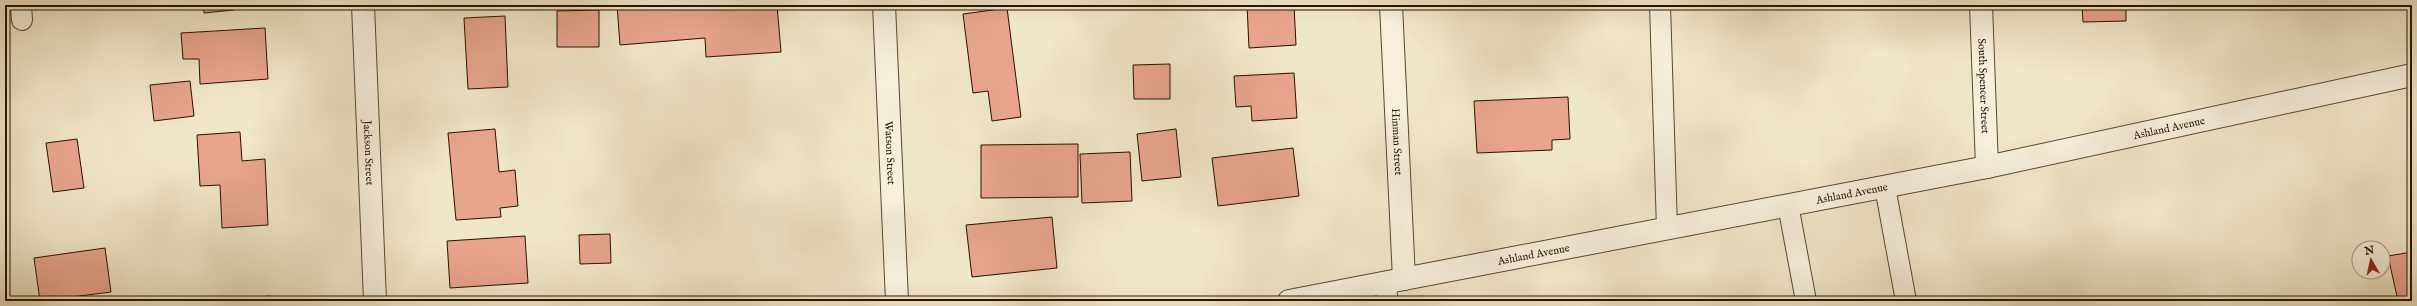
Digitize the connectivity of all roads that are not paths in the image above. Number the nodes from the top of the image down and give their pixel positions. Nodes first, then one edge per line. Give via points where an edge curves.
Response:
1 (363, 5) edge
2 (884, 5) edge
3 (1391, 5) edge
4 (1660, 5) edge
5 (1980, 5) edge
6 (2412, 75) edge
7 (1987, 167) junction
8 (1885, 186) junction
9 (1788, 205) junction
10 (1667, 228) junction
11 (1392, 288) edge
12 (375, 301) edge
13 (898, 301) edge
14 (1290, 301) edge
15 (1806, 301) edge
16 (1906, 301) edge

1 - 12 street, Jackson Street
2 - 13 street, Watson Street
3 - 11 street, Hinman Street
4 - 10 lane
5 - 7 street, South Spencer Street
6 - 7 street, Ashland Avenue
7 - 8 street, Ashland Avenue
8 - 9 street, Ashland Avenue
8 - 16 lane
9 - 10 street, Ashland Avenue
9 - 15 lane
10 - 11 street, Ashland Avenue
11 - 14 street, Ashland Avenue

